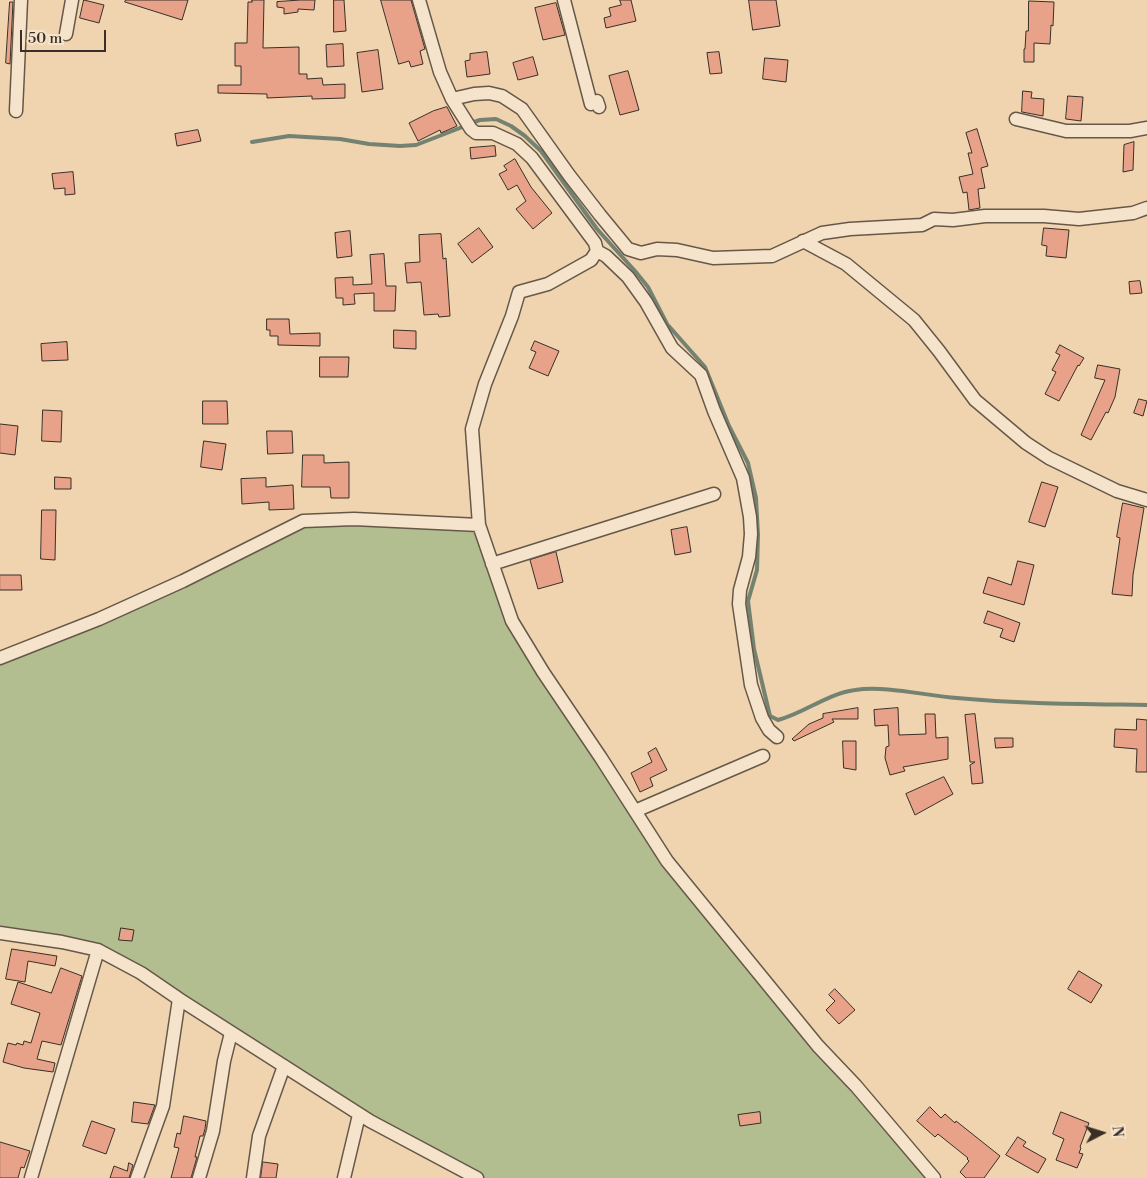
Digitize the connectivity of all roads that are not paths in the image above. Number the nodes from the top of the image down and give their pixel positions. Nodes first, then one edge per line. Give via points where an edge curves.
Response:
1 (21, 0) edge
2 (72, 0) edge
3 (419, 0) edge
4 (564, 0) edge
5 (66, 34) dead end
6 (452, 99) junction
7 (599, 107) dead end
8 (16, 111) dead end
9 (1016, 119) dead end
10 (1147, 128) edge
11 (1147, 208) edge
12 (803, 241) junction
13 (597, 252) junction
14 (714, 494) dead end
15 (1147, 500) edge
16 (479, 525) junction
17 (492, 564) junction
18 (0, 658) edge
19 (777, 737) dead end
20 (763, 756) dead end
21 (635, 811) junction
22 (0, 933) edge
23 (98, 950) junction
24 (179, 999) junction
25 (231, 1033) junction
26 (284, 1066) junction
27 (360, 1115) junction
28 (32, 1178) edge
29 (138, 1178) edge
30 (198, 1178) edge
31 (253, 1178) edge
32 (344, 1178) edge
33 (477, 1178) edge
34 (934, 1178) edge

1 - 8 street
2 - 5 street
3 - 6 street via 440,72
4 - 7 street via 591,104 597,101
6 - 12 street via 489,93 502,96 522,109 628,249 641,253 656,249 713,258 741,258 772,256
6 - 13 street via 471,129 493,133 517,144 532,158 595,243
9 - 10 street via 1066,131
11 - 12 street via 1133,213 1079,219 985,216 934,219 922,225 822,233
12 - 15 street via 846,264 914,320 975,400 1026,443 1049,458 1117,491
13 - 16 street via 591,260 548,284 520,292 472,429
13 - 19 street via 606,256 628,277 672,348 701,375 743,478 751,534 739,604 751,685 762,718
14 - 17 street
16 - 17 street
16 - 18 street via 354,519 303,521 100,619
17 - 21 street via 512,621
20 - 21 street
21 - 34 street via 667,861 703,906 818,1046
22 - 23 street
23 - 24 street via 141,973
23 - 28 street
24 - 25 street
24 - 29 street via 163,1106
25 - 26 street
25 - 30 street via 213,1131
26 - 27 street
26 - 31 street via 259,1136
27 - 32 street
27 - 33 street

